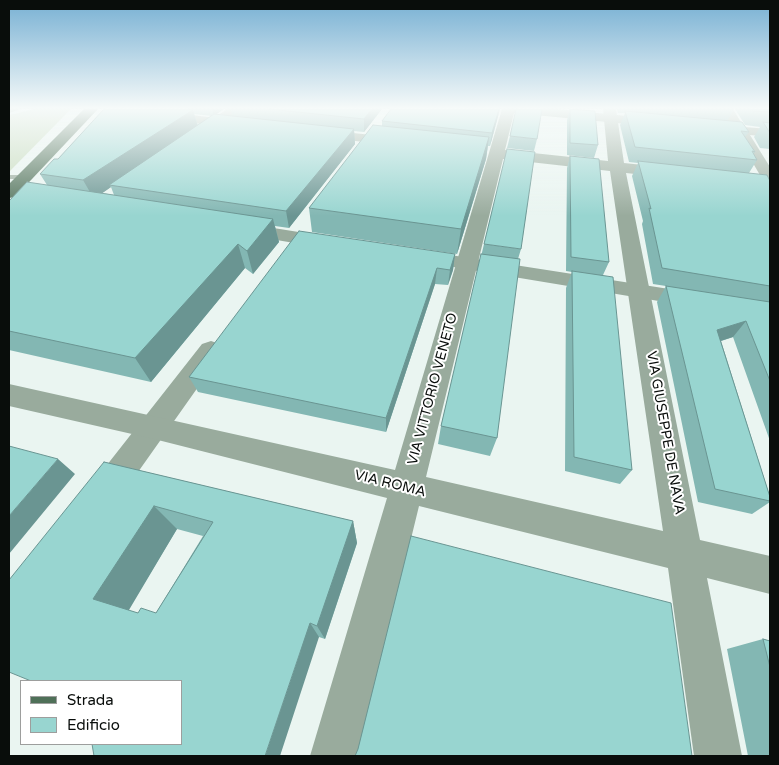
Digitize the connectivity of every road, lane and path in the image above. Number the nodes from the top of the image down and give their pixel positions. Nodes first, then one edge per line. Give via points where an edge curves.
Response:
1 (52, 145) edge
2 (366, 145) edge
3 (495, 145) edge
4 (614, 145) edge
5 (749, 145) edge
6 (492, 153) junction
7 (353, 162) edge
8 (617, 167) junction
9 (684, 175) edge
10 (16, 177) edge
11 (770, 179) edge
12 (751, 182) edge
13 (770, 184) edge
14 (9, 193) edge
15 (313, 215) edge
16 (226, 226) edge
17 (296, 238) junction
18 (353, 246) edge
19 (400, 254) edge
20 (278, 261) edge
21 (467, 264) junction
22 (640, 292) junction
23 (715, 303) edge
24 (225, 332) edge
25 (9, 395) edge
26 (154, 427) junction
27 (406, 488) junction
28 (90, 512) edge
29 (686, 555) junction
30 (770, 575) edge
31 (334, 756) edge
32 (718, 756) edge

1 - 10 main road
2 - 7 street
3 - 6 street, VIA VITTORIO VENETO
4 - 8 street, VIA GIUSEPPE DE NAVA
5 - 11 street
6 - 8 street
6 - 21 street, VIA VITTORIO VENETO
8 - 9 street
8 - 22 street, VIA GIUSEPPE DE NAVA
10 - 14 main road
12 - 13 street
15 - 17 street
16 - 17 street
17 - 18 street
17 - 20 street
19 - 21 street
21 - 22 street
21 - 27 street, VIA VITTORIO VENETO
22 - 23 street
22 - 29 street, VIA GIUSEPPE DE NAVA
24 - 26 street
25 - 26 street, VIA ROMA
26 - 27 street, VIA ROMA
26 - 28 street
27 - 29 street, VIA ROMA
27 - 31 street, VIA VITTORIO VENETO
29 - 30 street, VIA ROMA
29 - 32 street, VIA GIUSEPPE DE NAVA

